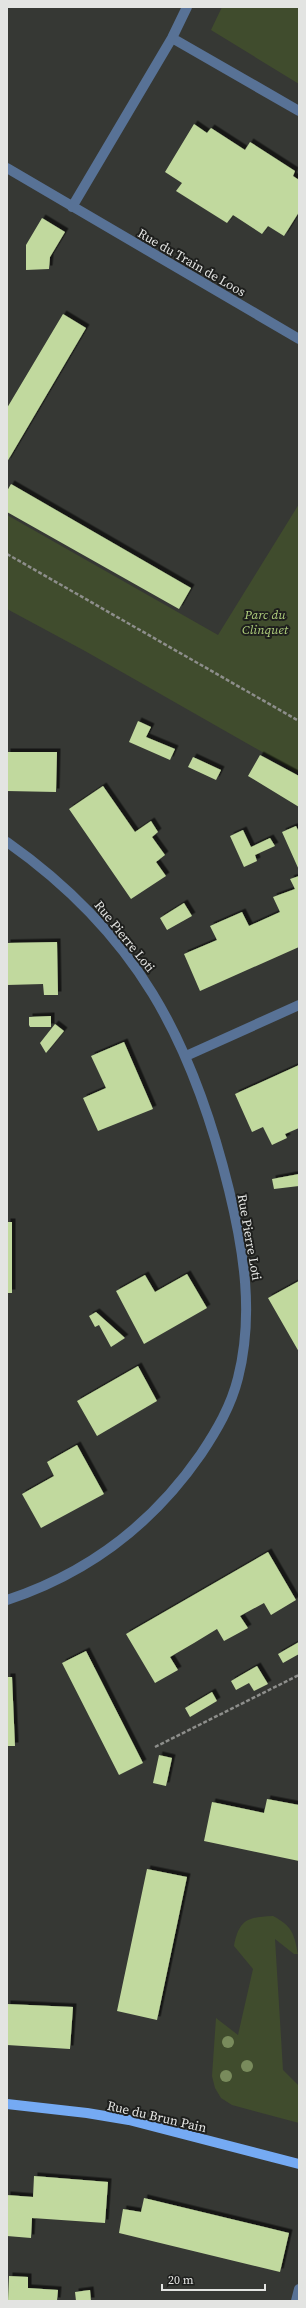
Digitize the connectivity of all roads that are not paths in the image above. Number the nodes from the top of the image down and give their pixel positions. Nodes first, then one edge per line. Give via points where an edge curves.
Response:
1 (187, 7) edge
2 (172, 38) junction
3 (299, 112) edge
4 (7, 168) edge
5 (72, 207) junction
6 (299, 339) edge
7 (7, 842) edge
8 (299, 1005) edge
9 (186, 1056) junction
10 (7, 1600) edge
11 (7, 2104) edge
12 (299, 2164) edge
13 (299, 2289) edge
14 (296, 2301) edge

1 - 2 street
2 - 3 street
2 - 5 street
4 - 5 street, Rue du Train de Loos
5 - 6 street, Rue du Train de Loos
7 - 9 street, Rue Pierre Loti via 55,878 101,924 152,992
8 - 9 street
9 - 10 street, Rue Pierre Loti via 214,1130 242,1249 246,1309 238,1380 220,1424 185,1476 155,1510 116,1545 79,1570
11 - 12 main road, Rue du Brun Pain via 129,2120
13 - 14 street

